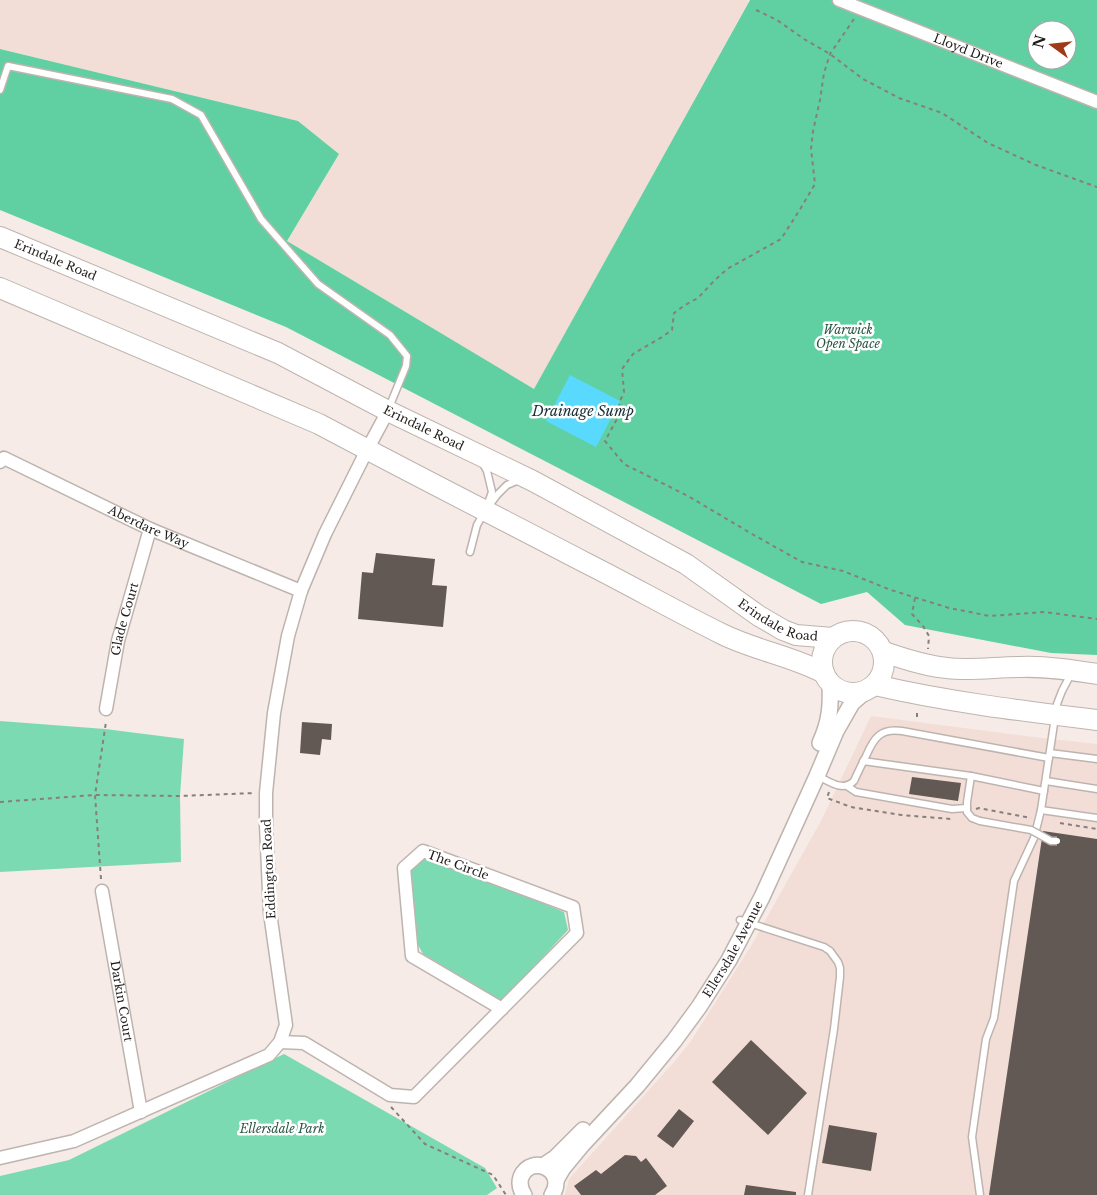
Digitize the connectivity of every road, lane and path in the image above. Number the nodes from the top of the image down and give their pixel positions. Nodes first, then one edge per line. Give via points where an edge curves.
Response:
1 (839, 0) edge
2 (861, 9) junction
3 (756, 10) dead end
4 (830, 54) junction
5 (0, 90) edge
6 (1097, 102) edge
7 (1097, 187) edge
8 (0, 237) edge
9 (0, 288) edge
10 (388, 411) junction
11 (367, 450) junction
12 (477, 454) junction
13 (0, 462) edge
14 (532, 481) junction
15 (485, 511) junction
16 (150, 529) junction
17 (470, 552) dead end
18 (301, 591) junction
19 (915, 598) junction
20 (1097, 619) edge
21 (833, 638) junction
22 (928, 643) dead end
23 (884, 652) junction
24 (1073, 671) junction
25 (1097, 674) edge
26 (827, 678) junction
27 (870, 688) junction
28 (106, 708) joint
29 (1055, 715) junction
30 (1097, 720) edge
31 (1050, 756) junction
32 (1097, 759) edge
33 (863, 760) junction
34 (817, 776) junction
35 (971, 776) junction
36 (1046, 781) junction
37 (833, 783) junction
38 (847, 786) junction
39 (1097, 789) edge
40 (1044, 791) junction
41 (266, 793) junction
42 (95, 796) junction
43 (0, 802) edge
44 (967, 810) junction
45 (1041, 810) junction
46 (1097, 818) edge
47 (1039, 819) junction
48 (1097, 829) edge
49 (1057, 842) dead end
50 (102, 891) joint
51 (745, 921) junction
52 (502, 1008) junction
53 (280, 1042) junction
54 (390, 1106) dead end
55 (141, 1112) junction
56 (0, 1158) edge
57 (543, 1166) junction
58 (555, 1190) edge
59 (519, 1191) edge
60 (506, 1195) edge
61 (808, 1195) edge
62 (980, 1195) edge

1 - 2 street, Lloyd Drive
2 - 4 path
2 - 6 street, Lloyd Drive
3 - 4 path
4 - 7 path via 863,79 899,98 942,113 988,143
4 - 19 path via 812,131 815,184 811,191 781,239 727,269 698,298 674,313 672,330 632,354 622,369 624,392 618,417 605,440 624,464 688,496 802,562 843,571
5 - 10 lane via 8,66 172,100 201,115 261,219 318,284 390,335 407,356
8 - 10 main road, Erindale Road via 278,353
9 - 11 main road via 319,424
10 - 11 street, Eddington Road
10 - 12 main road, Erindale Road
11 - 15 main road
11 - 18 street, Eddington Road
12 - 14 main road, Erindale Road
12 - 15 lane via 487,471 492,492
13 - 16 street, Aberdare Way via 4,458
14 - 15 lane via 520,480 507,485
14 - 21 main road, Erindale Road via 686,564 783,630 796,635
15 - 17 lane via 477,525
15 - 26 main road via 737,642 810,666
16 - 18 street, Aberdare Way
16 - 28 street, Glade Court via 118,640
18 - 41 street, Eddington Road via 288,636 274,713
19 - 20 path via 990,616 1044,612
19 - 22 path via 912,614 924,626 929,636
21 - 23 main road, Erindale Road via 842,632 862,632 872,636
21 - 26 main road, Erindale Road via 823,654 822,664
23 - 24 main road, Erindale Road via 948,669 1020,666
23 - 27 main road via 882,676
24 - 25 main road, Erindale Road
24 - 29 lane via 1062,691
26 - 27 main road via 846,693 856,694
26 - 51 street, Ellersdale Avenue via 830,710 827,728 753,893
27 - 29 main road
27 - 34 street, Ellersdale Avenue via 845,713
28 - 42 path
29 - 30 main road
29 - 31 lane
31 - 32 lane
31 - 33 lane via 896,730 876,738
31 - 36 lane
33 - 35 lane
33 - 38 lane via 854,781
34 - 37 lane
34 - 51 street, Ellersdale Avenue
35 - 40 lane
35 - 44 lane
36 - 39 lane
36 - 40 lane
37 - 38 lane
37 - 44 path via 827,798 852,807 951,819
38 - 44 lane via 856,792
40 - 45 lane
41 - 42 path
41 - 53 street, Eddington Road via 270,912 286,1026
42 - 43 path
42 - 50 path
44 - 47 path via 979,808
44 - 49 lane, bridge via 972,818 980,821 1030,830
45 - 46 lane
45 - 47 lane
47 - 48 path
47 - 62 lane via 1014,881 994,1018 986,1039 972,1137
50 - 55 street, Darkin Court
51 - 57 street, Ellersdale Avenue via 691,1002 630,1080 555,1158
51 - 58 street, Ellersdale Avenue via 729,960 699,1007 637,1086 563,1168
51 - 61 lane via 824,946 840,968 834,1029
52 - 52 street, The Circle via 577,933 573,907 423,851 404,868 412,956
52 - 53 street, The Circle via 414,1097 390,1095 304,1043
53 - 55 street via 269,1055
54 - 60 path via 425,1144 494,1175
55 - 56 street via 74,1141
57 - 58 street, Ellersdale Avenue via 553,1172
57 - 59 street, Ellersdale Avenue via 527,1168

